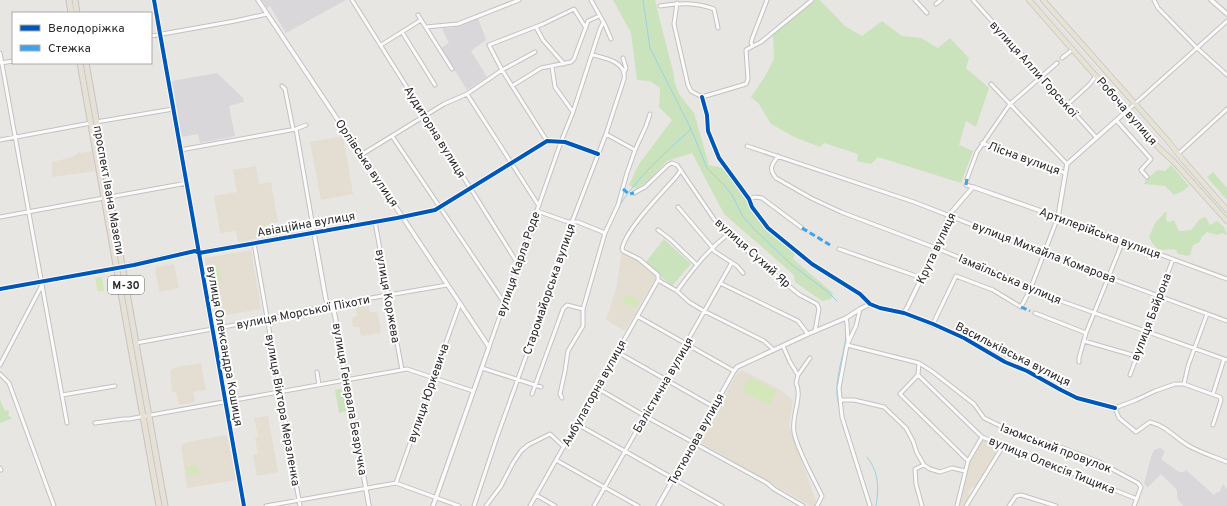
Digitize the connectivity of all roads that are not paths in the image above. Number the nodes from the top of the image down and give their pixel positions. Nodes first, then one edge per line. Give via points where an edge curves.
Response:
1 (69, 0) edge
2 (75, 0) edge
3 (154, 0) edge
4 (258, 0) edge
5 (352, 0) edge
6 (519, 0) edge
7 (591, 0) edge
8 (702, 0) edge
9 (767, 0) edge
10 (812, 0) edge
11 (915, 0) edge
12 (941, 0) edge
13 (973, 0) edge
14 (1029, 0) edge
15 (1043, 0) edge
16 (1154, 0) edge
17 (1211, 0) edge
18 (684, 2) edge
19 (677, 3) junction
20 (703, 4) junction
21 (936, 4) dead end
22 (660, 6) dead end
23 (71, 12) edge
24 (77, 12) edge
25 (927, 13) dead end
26 (267, 14) junction
27 (1227, 14) edge
28 (418, 15) dead end
29 (600, 16) junction
30 (422, 20) junction
31 (1227, 21) edge
32 (603, 23) junction
33 (426, 27) junction
34 (536, 27) junction
35 (586, 28) junction
36 (718, 28) dead end
37 (402, 32) junction
38 (161, 35) junction
39 (152, 36) edge
40 (610, 39) dead end
41 (381, 46) junction
42 (753, 46) junction
43 (1197, 48) junction
44 (1072, 50) junction
45 (535, 52) dead end
46 (0, 53) edge
47 (593, 55) junction
48 (623, 58) dead end
49 (1062, 58) dead end
50 (12, 61) edge
51 (1, 63) edge
52 (1057, 63) dead end
53 (80, 64) edge
54 (86, 64) edge
55 (564, 64) junction
56 (552, 67) junction
57 (452, 69) dead end
58 (502, 70) junction
59 (624, 73) junction
60 (1227, 75) edge
61 (1096, 76) junction
62 (1041, 77) junction
63 (991, 84) dead end
64 (435, 85) dead end
65 (282, 86) dead end
66 (512, 86) junction
67 (467, 94) junction
68 (702, 97) junction
69 (1135, 103) junction
70 (1010, 104) junction
71 (1067, 106) junction
72 (174, 109) junction
73 (1128, 109) junction
74 (1227, 109) edge
75 (573, 112) junction
76 (650, 114) dead end
77 (426, 116) junction
78 (1116, 120) junction
79 (94, 122) junction
80 (306, 126) dead end
81 (294, 129) junction
82 (606, 134) junction
83 (392, 136) junction
84 (1096, 137) junction
85 (16, 138) junction
86 (0, 140) edge
87 (547, 142) junction
88 (561, 142) junction
89 (982, 143) junction
90 (747, 146) dead end
91 (180, 150) junction
92 (635, 150) junction
93 (598, 154) junction
94 (1178, 154) junction
95 (361, 155) junction
96 (778, 156) junction
97 (511, 163) junction
98 (1067, 164) junction
99 (681, 170) junction
100 (1065, 173) junction
101 (1147, 177) dead end
102 (967, 178) dead end
103 (187, 184) junction
104 (966, 185) dead end
105 (973, 187) junction
106 (470, 188) junction
107 (634, 193) dead end
108 (107, 197) junction
109 (749, 199) junction
110 (539, 206) junction
111 (439, 207) junction
112 (678, 207) dead end
113 (1227, 210) edge
114 (537, 211) junction
115 (29, 212) junction
116 (949, 215) junction
117 (0, 217) edge
118 (403, 217) junction
119 (1058, 217) junction
120 (1227, 221) edge
121 (375, 222) junction
122 (572, 222) junction
123 (802, 228) dead end
124 (658, 230) dead end
125 (314, 233) junction
126 (605, 233) junction
127 (728, 234) junction
128 (1123, 241) junction
129 (254, 243) junction
130 (712, 247) junction
131 (936, 248) junction
132 (839, 249) dead end
133 (199, 252) junction
134 (1044, 254) junction
135 (1173, 259) junction
136 (518, 264) junction
137 (731, 264) junction
138 (696, 265) junction
139 (120, 267) junction
140 (743, 273) dead end
141 (922, 278) junction
142 (1109, 278) junction
143 (1227, 279) edge
144 (658, 280) junction
145 (42, 283) junction
146 (720, 283) junction
147 (447, 285) junction
148 (0, 289) edge
149 (1030, 290) junction
150 (677, 291) junction
151 (388, 296) junction
152 (1159, 296) junction
153 (460, 303) junction
154 (505, 304) junction
155 (870, 304) junction
156 (330, 305) junction
157 (583, 309) junction
158 (860, 309) junction
159 (704, 311) junction
160 (904, 313) junction
161 (1035, 313) dead end
162 (1095, 313) junction
163 (1207, 314) junction
164 (637, 316) junction
165 (846, 318) junction
166 (267, 319) junction
167 (1227, 321) edge
168 (933, 324) junction
169 (212, 329) junction
170 (815, 331) junction
171 (1146, 331) junction
172 (1086, 333) junction
173 (808, 334) junction
174 (1084, 341) junction
175 (136, 343) junction
176 (686, 344) junction
177 (847, 344) junction
178 (783, 346) junction
179 (489, 347) junction
180 (1194, 349) junction
181 (774, 350) junction
182 (617, 352) junction
183 (1136, 356) junction
184 (810, 358) dead end
185 (1226, 360) edge
186 (1080, 362) dead end
187 (919, 363) junction
188 (0, 365) edge
189 (482, 368) junction
190 (402, 370) junction
191 (734, 371) junction
192 (317, 372) dead end
193 (0, 374) edge
194 (798, 375) junction
195 (918, 375) junction
196 (1130, 375) dead end
197 (433, 377) junction
198 (517, 379) junction
199 (346, 380) junction
200 (666, 380) junction
201 (1184, 384) junction
202 (319, 385) junction
203 (536, 385) junction
204 (116, 386) dead end
205 (541, 387) dead end
206 (597, 388) junction
207 (280, 391) junction
208 (474, 391) junction
209 (532, 394) dead end
210 (1213, 394) junction
211 (62, 395) junction
212 (562, 398) dead end
213 (840, 400) junction
214 (226, 402) junction
215 (714, 407) junction
216 (1115, 408) junction
217 (149, 415) junction
218 (143, 416) junction
219 (645, 416) junction
220 (67, 423) dead end
221 (95, 423) dead end
222 (577, 424) junction
223 (1213, 425) dead end
224 (982, 437) junction
225 (694, 443) junction
226 (564, 446) junction
227 (1003, 446) junction
228 (625, 451) junction
229 (556, 460) junction
230 (968, 461) junction
231 (1227, 462) edge
232 (924, 465) junction
233 (965, 470) junction
234 (674, 479) junction
235 (396, 483) junction
236 (365, 488) junction
237 (605, 488) junction
238 (536, 495) junction
239 (436, 497) junction
240 (1137, 499) junction
241 (299, 500) junction
242 (54, 506) edge
243 (159, 506) edge
244 (165, 506) edge
245 (244, 506) edge
246 (266, 506) edge
247 (300, 506) edge
248 (369, 506) edge
249 (432, 506) edge
250 (459, 506) edge
251 (474, 506) edge
252 (486, 506) edge
253 (530, 506) edge
254 (555, 506) edge
255 (594, 506) edge
256 (638, 506) edge
257 (658, 506) edge
258 (722, 506) edge
259 (803, 506) edge
260 (816, 506) edge
261 (870, 506) edge
262 (922, 506) edge
263 (957, 506) edge
264 (966, 506) edge
265 (1009, 506) edge
266 (1056, 506) edge
267 (1134, 506) edge

1 - 23 highway
2 - 24 highway
3 - 38 street, вулиця Олександра Кошиця
4 - 26 street, Орлівська вулиця
5 - 41 street, Аудиторна вулиця
6 - 33 street via 458,24
7 - 29 street
8 - 20 street
9 - 42 street via 752,39
10 - 42 street
11 - 25 street
12 - 21 street
13 - 62 street, вулиця Алли Горської
14 - 44 main road, Робоча вулиця
15 - 69 main road, Робоча вулиця
16 - 43 street via 1158,8
17 - 27 street
18 - 19 street
18 - 20 street
19 - 22 street
19 - 68 street via 674,24 688,85 691,91
20 - 36 street via 714,9
26 - 38 street
26 - 95 street, Орлівська вулиця
28 - 30 street
29 - 32 street
29 - 35 street via 588,21
30 - 33 street
30 - 37 street
31 - 43 street
32 - 40 street
32 - 47 street, вулиця Карла Роде
33 - 57 street
34 - 35 street via 574,9
34 - 55 street via 542,40
34 - 58 street via 489,45
35 - 55 street via 574,59
37 - 41 street
37 - 64 street
38 - 39 street
38 - 72 street, вулиця Олександра Кошиця
41 - 77 street, Аудиторна вулиця
42 - 68 street via 746,50 746,84
43 - 60 street
43 - 69 street
44 - 49 street
44 - 61 main road, Робоча вулиця
45 - 58 street
46 - 51 street
47 - 59 street via 617,63
47 - 75 street, вулиця Карла Роде
48 - 59 street, Старомайорська вулиця via 626,68
50 - 51 street
51 - 85 street
52 - 62 street
53 - 79 highway, проспект Івана Мазепи / М-30
54 - 79 highway, проспект Івана Мазепи / М-30
55 - 56 street
56 - 66 street via 541,68
56 - 75 street via 555,87
58 - 66 street
58 - 67 street
59 - 82 street, Старомайорська вулиця
61 - 71 street
61 - 73 main road, Робоча вулиця
62 - 70 street
62 - 71 street, вулиця Алли Горської
63 - 70 street
65 - 81 street, вулиця Генерала Безручка via 285,89
66 - 87 street
67 - 77 street via 444,104
67 - 97 street
68 - 109 street, Васильківська вулиця via 708,131 719,158
69 - 73 street
69 - 94 main road, Робоча вулиця
70 - 89 street
70 - 98 street
71 - 84 street, вулиця Алли Горської
72 - 79 street
72 - 91 street, вулиця Олександра Кошиця
73 - 78 street
73 - 120 main road, Робоча вулиця via 1160,149
74 - 94 street
75 - 88 street, вулиця Карла Роде
76 - 92 street
77 - 83 street
77 - 106 street, Аудиторна вулиця
78 - 84 street
78 - 101 street via 1151,159 1141,170
79 - 85 street
79 - 108 highway, проспект Івана Мазепи / М-30
80 - 81 street
81 - 91 street
81 - 125 street, вулиця Генерала Безручка
82 - 92 street
82 - 93 street, Старомайорська вулиця
83 - 95 street
83 - 111 street
84 - 98 street
85 - 86 street
85 - 115 street
87 - 88 street
87 - 97 street, Авіаційна вулиця
88 - 93 street
88 - 110 street, вулиця Карла Роде
89 - 100 street, Лісна вулиця
89 - 102 street
90 - 96 street, вулиця Михайла Комарова
91 - 103 street, вулиця Олександра Кошиця
92 - 126 street
93 - 122 street, Старомайорська вулиця
94 - 113 main road, Робоча вулиця
95 - 118 street, Орлівська вулиця
96 - 116 street, вулиця Михайла Комарова
96 - 131 street, Ізмаїльська вулиця via 772,166 776,178 841,212
97 - 106 street, Авіаційна вулиця
97 - 110 street
98 - 100 street
99 - 107 street via 675,164 668,165 654,180
99 - 127 street, вулиця Сухий Яр via 714,219
99 - 144 street via 636,223 622,245 623,251 639,259 658,275
100 - 119 street
103 - 108 street
103 - 133 street, вулиця Олександра Кошиця
104 - 105 street
105 - 116 street, Крута вулиця
105 - 119 street, Артилерійська вулиця
106 - 111 street, Авіаційна вулиця
106 - 136 street, Аудиторна вулиця
108 - 115 street
108 - 139 highway, проспект Івана Мазепи / М-30
109 - 123 street via 762,198
109 - 155 street, Васильківська вулиця via 752,208 768,228 812,264 860,294
110 - 114 street, вулиця Карла Роде
111 - 118 street, Авіаційна вулиця
111 - 154 street
112 - 130 street
114 - 122 street
114 - 136 street, вулиця Карла Роде
115 - 117 street
115 - 145 street
116 - 131 street, Крута вулиця
116 - 134 street, вулиця Михайла Комарова
118 - 121 street, Авіаційна вулиця
118 - 147 street, Орлівська вулиця
119 - 128 street, Артилерійська вулиця
119 - 134 street
121 - 125 street, Авіаційна вулиця
121 - 151 street, вулиця Коржева
122 - 126 street
122 - 198 street, Старомайорська вулиця
124 - 138 street
125 - 129 street, Авіаційна вулиця
125 - 156 street, вулиця Генерала Безручка via 326,300
126 - 157 street
127 - 130 street
127 - 170 street, вулиця Сухий Яр via 800,295 817,304 819,309
128 - 135 street, Артилерійська вулиця
128 - 142 street
129 - 133 street, Авіаційна вулиця
129 - 166 street, вулиця Віктора Мерзленка
130 - 137 street
130 - 138 street
131 - 141 street, Крута вулиця
131 - 149 street, Ізмаїльська вулиця via 1017,281
132 - 141 street
133 - 139 street, Авіаційна вулиця
133 - 169 street, вулиця Олександра Кошиця
134 - 142 street, вулиця Михайла Комарова
134 - 149 street
135 - 143 street, Артилерійська вулиця
135 - 152 street, вулиця Байрона
136 - 154 street, вулиця Карла Роде
137 - 140 street
137 - 146 street, Балістична вулиця
138 - 150 street
139 - 145 street, Авіаційна вулиця
139 - 175 highway, проспект Івана Мазепи / М-30
139 - 218 highway, проспект Івана Мазепи / М-30
141 - 160 street, Крута вулиця
142 - 152 street, вулиця Михайла Комарова
142 - 162 street
144 - 150 street
144 - 164 street, Амбулаторна вулиця
145 - 148 street, Авіаційна вулиця
145 - 188 street
145 - 211 street
146 - 159 street, Балістична вулиця
146 - 173 street via 798,321
147 - 151 street, вулиця Морської Піхоти
147 - 153 street, Орлівська вулиця
149 - 162 street, Ізмаїльська вулиця
149 - 168 street via 1021,307 993,290 956,276
150 - 159 street
151 - 156 street, вулиця Морської Піхоти
151 - 190 street, вулиця Коржева
152 - 163 street, вулиця Михайла Комарова
152 - 171 street, вулиця Байрона
153 - 179 street, Орлівська вулиця
153 - 197 street, вулиця Юркевича
154 - 179 street, вулиця Карла Роде
155 - 158 street
155 - 160 street, Васильківська вулиця
156 - 166 street, вулиця Морської Піхоти
156 - 199 street, вулиця Генерала Безручка via 336,316
157 - 203 street via 565,306
157 - 212 street via 583,326 568,352 560,394
158 - 165 street
158 - 177 street via 856,326
159 - 176 street, Балістична вулиця
159 - 181 street via 764,342
160 - 168 street, Васильківська вулиця
161 - 172 street
162 - 171 street, Ізмаїльська вулиця
162 - 172 street
163 - 167 street, вулиця Михайла Комарова
163 - 180 street
164 - 176 street
164 - 182 street, Амбулаторна вулиця
165 - 170 street
165 - 177 street
166 - 169 street, вулиця Морської Піхоти
166 - 207 street, вулиця Віктора Мерзленка
168 - 216 street, Васильківська вулиця via 964,338 1005,362 1027,370 1077,398
169 - 175 street, вулиця Морської Піхоти
169 - 214 street, вулиця Олександра Кошиця
170 - 173 street
171 - 180 street, Ізмаїльська вулиця
171 - 183 street, вулиця Байрона
172 - 174 street
173 - 178 street
174 - 183 street
174 - 186 street
175 - 217 highway, проспект Івана Мазепи / М-30
176 - 191 street
176 - 200 street, Балістична вулиця
177 - 187 street, Ізюмський провулок
177 - 213 street via 839,388
178 - 181 street
178 - 194 street
179 - 189 street, вулиця Карла Роде
180 - 185 street, Ізмаїльська вулиця
180 - 201 street
181 - 191 street via 737,367
182 - 200 street
182 - 206 street, Амбулаторна вулиця
183 - 196 street, вулиця Байрона
184 - 194 street
185 - 210 street
187 - 195 street
187 - 240 street, Ізюмський провулок via 974,404 984,418 1019,436 1055,445 1098,461 1138,483 1141,487
189 - 198 street
189 - 208 street, вулиця Карла Роде
190 - 197 street via 410,368
190 - 199 street
191 - 215 street, Тютюнова вулиця
192 - 202 street
193 - 242 street via 9,383
194 - 260 street via 796,383 799,394 793,422 794,433 822,496
195 - 224 street, вулиця Олексія Тищика
195 - 230 street via 900,394
197 - 208 street
197 - 235 street, вулиця Юркевича
198 - 203 street
198 - 251 street, Старомайорська вулиця
199 - 202 street
199 - 236 street, вулиця Генерала Безручка
200 - 215 street
200 - 219 street, Балістична вулиця
201 - 210 street
201 - 216 street via 1165,387
202 - 207 street
203 - 205 street
203 - 209 street
204 - 211 street
206 - 219 street
206 - 222 street, Амбулаторна вулиця
207 - 214 street
207 - 241 street, вулиця Віктора Мерзленка
208 - 239 street, вулиця Карла Роде
210 - 223 street via 1221,400
211 - 220 street
213 - 232 street via 854,400 884,408 906,428
213 - 261 street via 847,436
214 - 217 street
214 - 245 street, вулиця Олександра Кошиця
215 - 225 street, Тютюнова вулиця
216 - 231 street via 1119,418 1136,432 1150,422 1154,423 1191,447
217 - 218 street
217 - 244 highway, проспект Івана Мазепи / М-30
218 - 221 street
218 - 243 highway, проспект Івана Мазепи / М-30
219 - 225 street
219 - 228 street, Балістична вулиця
222 - 226 street, Амбулаторна вулиця
222 - 228 street
224 - 227 street, вулиця Олексія Тищика
224 - 230 street
225 - 234 street, Тютюнова вулиця
225 - 259 street
226 - 229 street, Амбулаторна вулиця
226 - 252 street via 550,434 524,448
227 - 240 street, вулиця Олексія Тищика
227 - 264 street
228 - 234 street
228 - 237 street, Балістична вулиця
229 - 237 street
229 - 238 street, Амбулаторна вулиця
230 - 233 street
232 - 233 street via 940,472 952,468
232 - 262 street via 915,469
233 - 263 street
234 - 257 street, Тютюнова вулиця
234 - 258 street
235 - 236 street
235 - 239 street
236 - 241 street
236 - 248 street, вулиця Генерала Безручка
237 - 255 street, Балістична вулиця
237 - 256 street
238 - 253 street, Амбулаторна вулиця
238 - 254 street
239 - 249 street, вулиця Карла Роде
239 - 250 street
240 - 267 street
241 - 246 street
241 - 247 street, вулиця Віктора Мерзленка
265 - 266 street via 1016,496 1021,495

